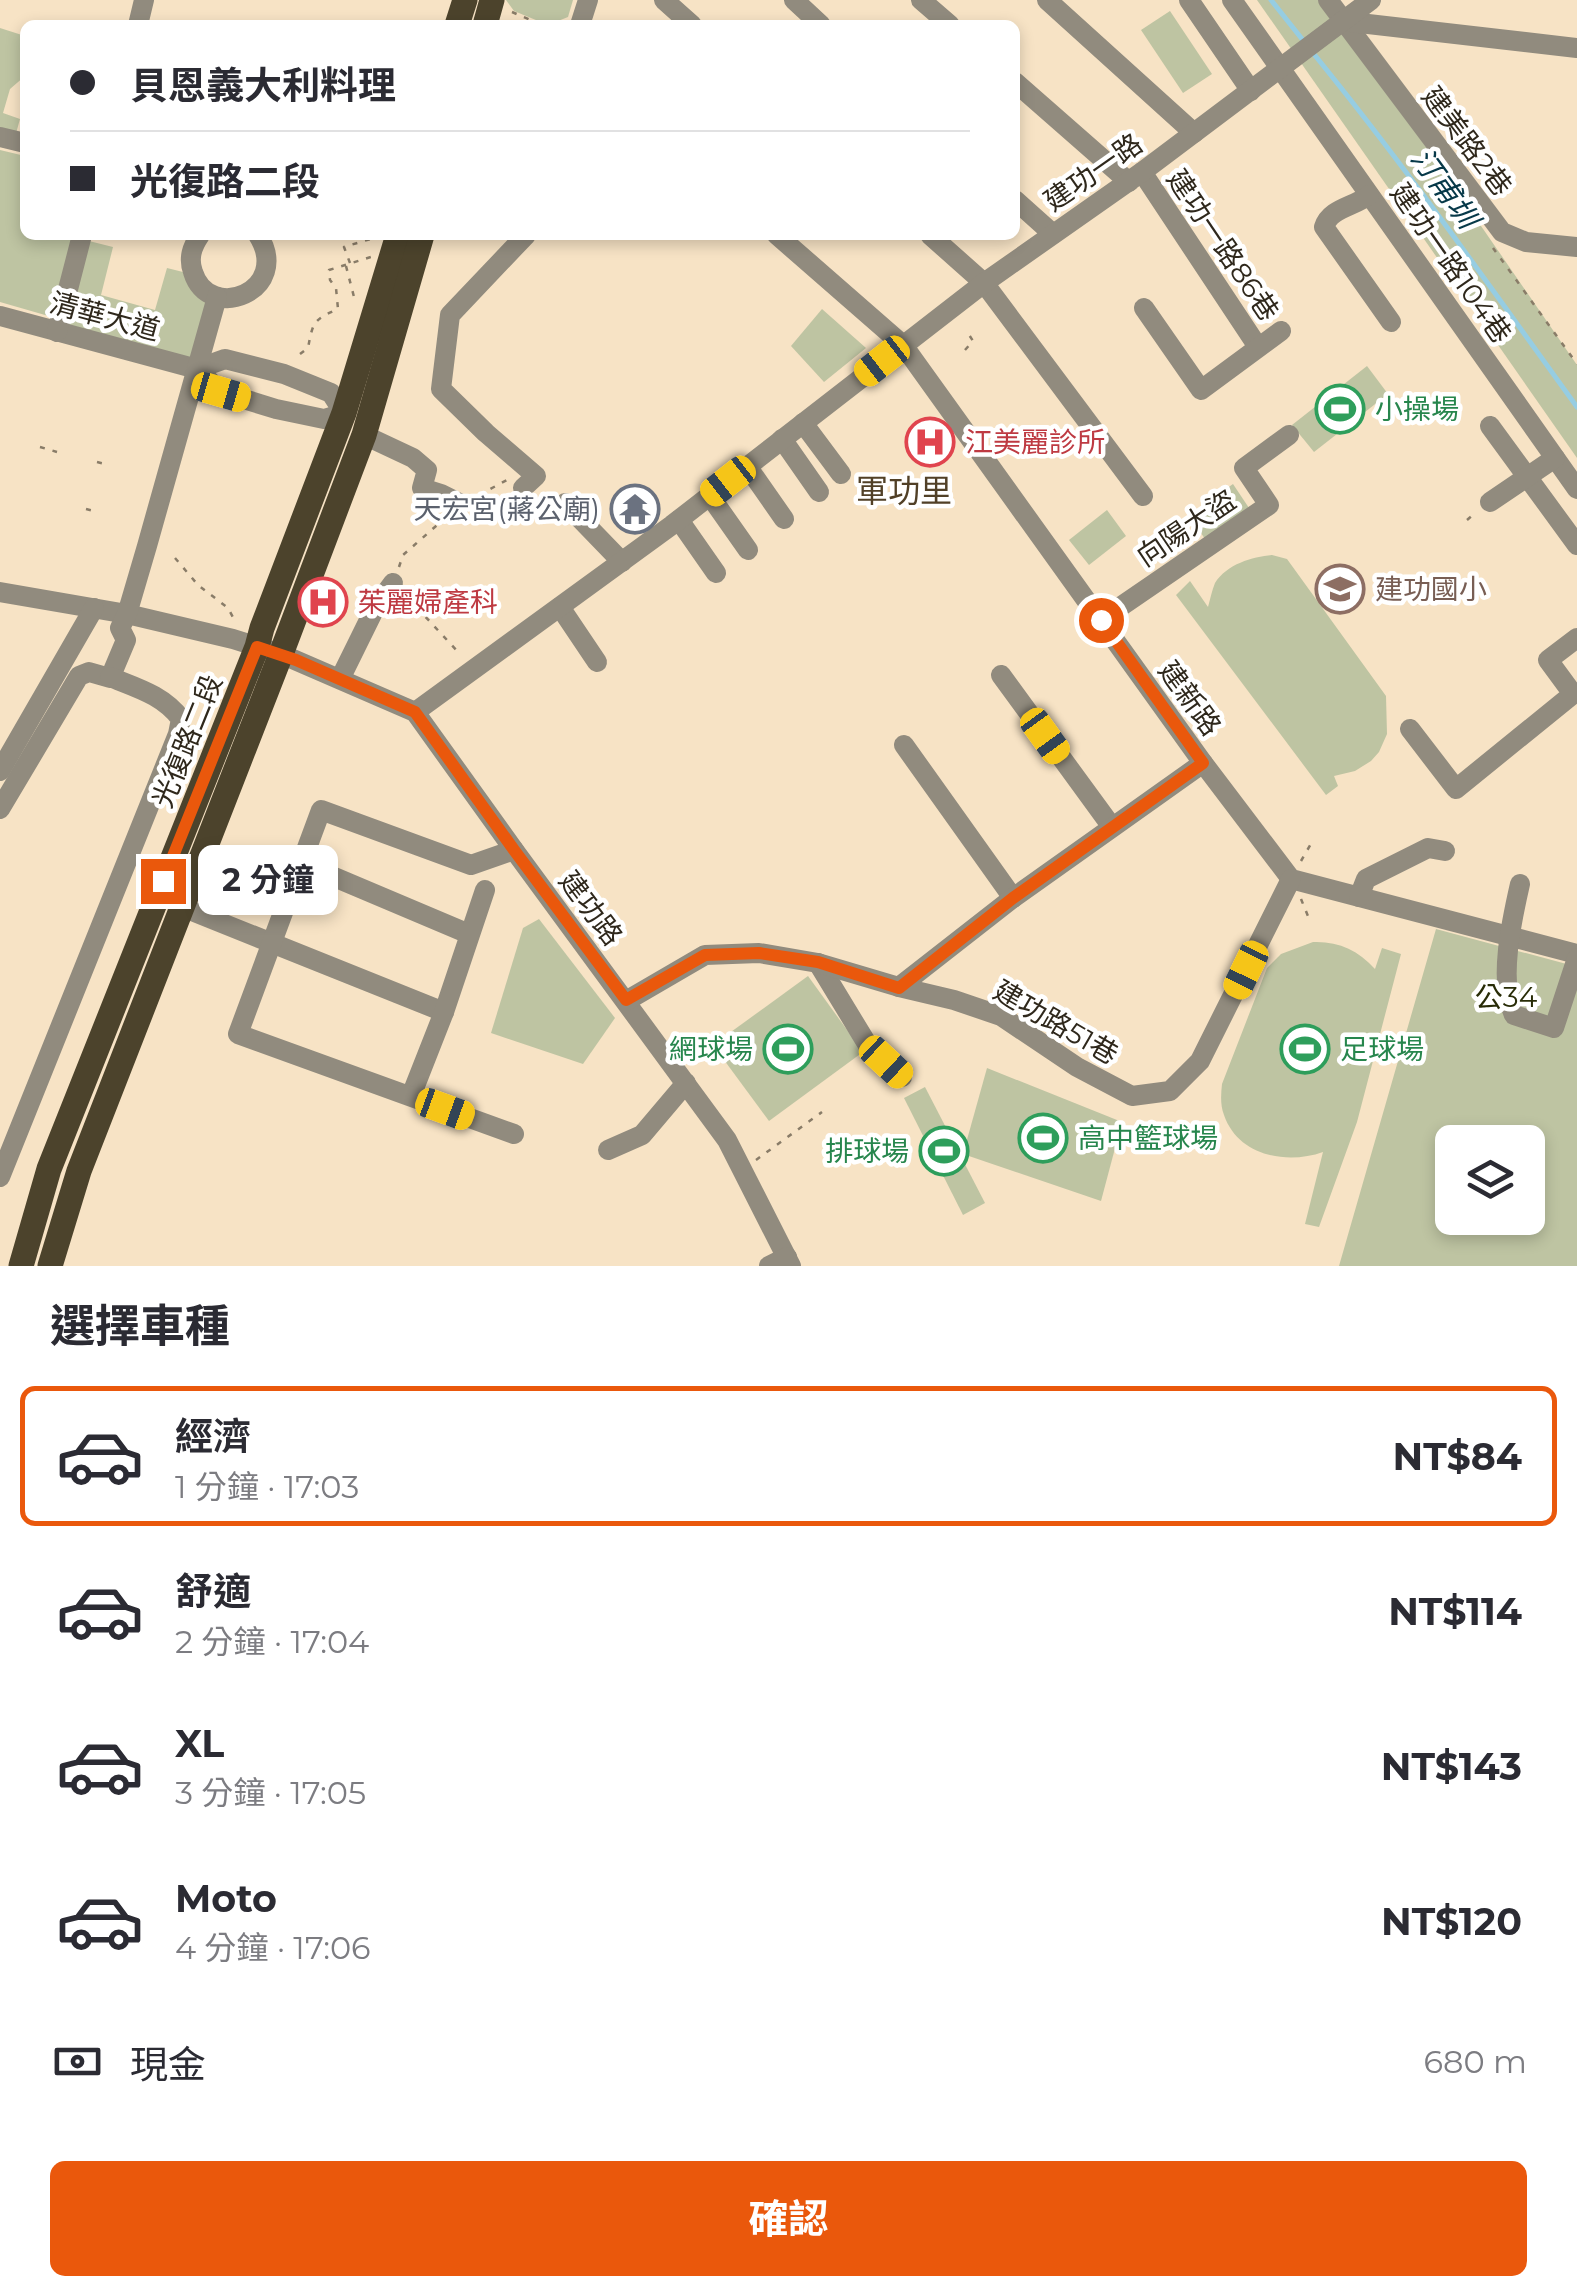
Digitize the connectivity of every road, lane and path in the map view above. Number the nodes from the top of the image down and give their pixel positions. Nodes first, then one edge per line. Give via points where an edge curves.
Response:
1 (664, 0) edge
2 (921, 0) edge
3 (1047, 0) edge
4 (1190, 0) edge
5 (1232, 0) edge
6 (1328, 0) edge
7 (1370, 0) edge
8 (498, 1) edge
9 (529, 20) edge
10 (686, 20) edge
11 (944, 20) edge
12 (1338, 25) junction
13 (1577, 48) edge
14 (1280, 69) junction
15 (1020, 86) edge
16 (1251, 91) junction
17 (1194, 133) junction
18 (1136, 177) junction
19 (1369, 195) junction
20 (1020, 205) edge
21 (1052, 234) junction
22 (81, 240) edge
23 (197, 240) edge
24 (261, 240) edge
25 (373, 240) edge
26 (387, 240) edge
27 (420, 240) edge
28 (521, 240) edge
29 (788, 240) edge
30 (936, 240) edge
31 (1577, 248) edge
32 (372, 256) dead end
33 (348, 264) junction
34 (984, 283) junction
35 (360, 296) dead end
36 (217, 297) junction
37 (1144, 308) dead end
38 (0, 316) edge
39 (1391, 322) dead end
40 (966, 330) dead end
41 (1281, 330) dead end
42 (57, 332) junction
43 (903, 345) junction
44 (1258, 347) junction
45 (966, 350) dead end
46 (300, 354) dead end
47 (197, 368) junction
48 (359, 423) junction
49 (803, 423) junction
50 (1490, 426) dead end
51 (1289, 435) dead end
52 (782, 439) junction
53 (40, 447) dead end
54 (57, 452) dead end
55 (1556, 458) junction
56 (98, 462) dead end
57 (109, 465) dead end
58 (748, 466) junction
59 (841, 474) dead end
60 (1528, 478) junction
61 (523, 488) joint
62 (1577, 489) edge
63 (819, 492) dead end
64 (710, 496) junction
65 (1143, 496) dead end
66 (565, 502) dead end
67 (460, 504) junction
68 (1485, 506) joint
69 (86, 509) dead end
70 (98, 512) dead end
71 (784, 519) dead end
72 (679, 520) junction
73 (1466, 520) dead end
74 (1577, 545) edge
75 (748, 550) dead end
76 (175, 558) dead end
77 (622, 562) junction
78 (716, 573) dead end
79 (393, 583) junction
80 (0, 592) edge
81 (560, 606) junction
82 (94, 608) junction
83 (127, 614) junction
84 (236, 619) dead end
85 (1101, 620) junction
86 (1577, 638) edge
87 (269, 651) junction
88 (597, 662) dead end
89 (474, 669) junction
90 (1001, 675) dead end
91 (110, 677) junction
92 (340, 679) junction
93 (415, 712) junction
94 (1410, 728) dead end
95 (904, 744) dead end
96 (1203, 763) junction
97 (0, 771) edge
98 (0, 809) edge
99 (1112, 827) junction
100 (1312, 842) dead end
101 (514, 850) junction
102 (1445, 851) dead end
103 (301, 863) junction
104 (1291, 879) junction
105 (1520, 884) dead end
106 (485, 890) dead end
107 (1359, 896) junction
108 (1013, 898) junction
109 (182, 906) junction
110 (469, 934) junction
111 (1508, 936) junction
112 (271, 944) junction
113 (1577, 956) edge
114 (818, 962) junction
115 (899, 988) junction
116 (626, 1000) junction
117 (444, 1012) junction
118 (902, 1077) dead end
119 (686, 1083) junction
120 (411, 1096) junction
121 (822, 1112) dead end
122 (514, 1134) dead end
123 (608, 1150) dead end
124 (742, 1170) junction
125 (0, 1177) edge
126 (782, 1263) edge
127 (21, 1266) edge
128 (50, 1266) edge

1 - 10 street
2 - 11 street
3 - 17 street
4 - 16 street
5 - 14 street, 建功一路104巷
6 - 12 street, 建美路2巷
7 - 12 street, 建功一路
8 - 9 path
12 - 13 street
12 - 14 street, 建功一路
12 - 31 street, 建美路2巷 via 1502,232
14 - 16 street, 建功一路
14 - 19 street, 建功一路104巷
15 - 18 street, 建功一路86巷
16 - 17 street, 建功一路
17 - 18 street, 建功一路
18 - 21 street, 建功一路
18 - 44 street, 建功一路86巷
19 - 39 street via 1333,213 1324,227
19 - 55 street, 建功一路104巷
20 - 21 street
21 - 34 street, 建功一路
22 - 42 street
23 - 36 street via 190,256 196,281
24 - 36 street via 267,258 261,282 241,296
25 - 33 path via 344,248
26 - 48 main road, 光復路二段
27 - 48 main road, 光復路二段
28 - 61 street via 450,315 441,389 536,476
29 - 43 street, 建新路
30 - 34 street
32 - 33 path
33 - 35 path via 354,296
33 - 46 path via 329,270 338,309 312,325 308,348
34 - 43 street, 建功一路
34 - 65 street
36 - 47 street
37 - 44 street via 1201,390
38 - 42 street, 清華大道
40 - 45 path via 973,341
41 - 44 street
42 - 47 street, 清華大道
43 - 49 street, 建功一路
43 - 85 street, 建新路
47 - 48 street, 清華大道 via 221,392
47 - 48 street, 清華大道 via 225,359 284,374 332,393
47 - 83 street
48 - 67 street via 427,470 422,488
48 - 87 main road, 光復路二段
49 - 52 street, 建功一路
49 - 59 street
50 - 60 street
51 - 85 street, 向陽大盜 via 1244,468 1269,505
52 - 58 street, 建功一路
52 - 63 street
53 - 54 path
55 - 60 street
55 - 62 street, 建功一路104巷
56 - 57 path
58 - 64 street, 建功一路
58 - 71 street
60 - 68 street
60 - 74 street
61 - 67 path via 510,478
64 - 72 street, 建功一路
64 - 75 street
66 - 77 street
67 - 79 path via 404,555
68 - 73 path
69 - 70 path
72 - 77 street, 建功一路
72 - 78 street
76 - 84 path
77 - 81 street, 建功一路
79 - 89 path
79 - 92 street
80 - 82 street
81 - 88 street
81 - 89 street, 建功一路
82 - 83 street
82 - 97 street
83 - 87 street
83 - 91 street via 120,628 126,640
85 - 96 street, 建新路
86 - 94 street via 1548,660 1573,694 1456,789
87 - 92 street
87 - 109 main road, 光復路二段
87 - 127 main road, 光復路二段 via 49,1168
89 - 93 street, 建功一路
90 - 99 street
91 - 98 street via 79,676
91 - 125 street via 171,706 181,719 178,734
92 - 93 street
93 - 101 street, 建功路
95 - 108 street
96 - 99 street
96 - 104 street, 建新路
99 - 108 street
100 - 104 path
101 - 103 street via 471,866 321,810
101 - 116 street, 建功路
102 - 107 street via 1428,848 1366,879
103 - 110 street
103 - 112 street
104 - 107 street
104 - 115 street, 建功路51巷 via 1200,1060 1170,1091 1132,1096 1001,1016
105 - 111 street
106 - 110 street
107 - 111 street
108 - 115 street
109 - 112 street
109 - 128 main road, 光復路二段 via 78,1171
110 - 117 street
111 - 113 street
111 - 113 street via 1514,1015 1554,1028
112 - 117 street
112 - 120 street via 238,1034
114 - 115 street, 建功路51巷
114 - 116 street, 建功路51巷 via 759,953 705,955
114 - 118 street via 869,1047
116 - 119 street, 建功路
117 - 120 street
119 - 123 street via 642,1135
119 - 124 street, 建功路
120 - 122 street
121 - 124 path
124 - 126 street, 建功路

